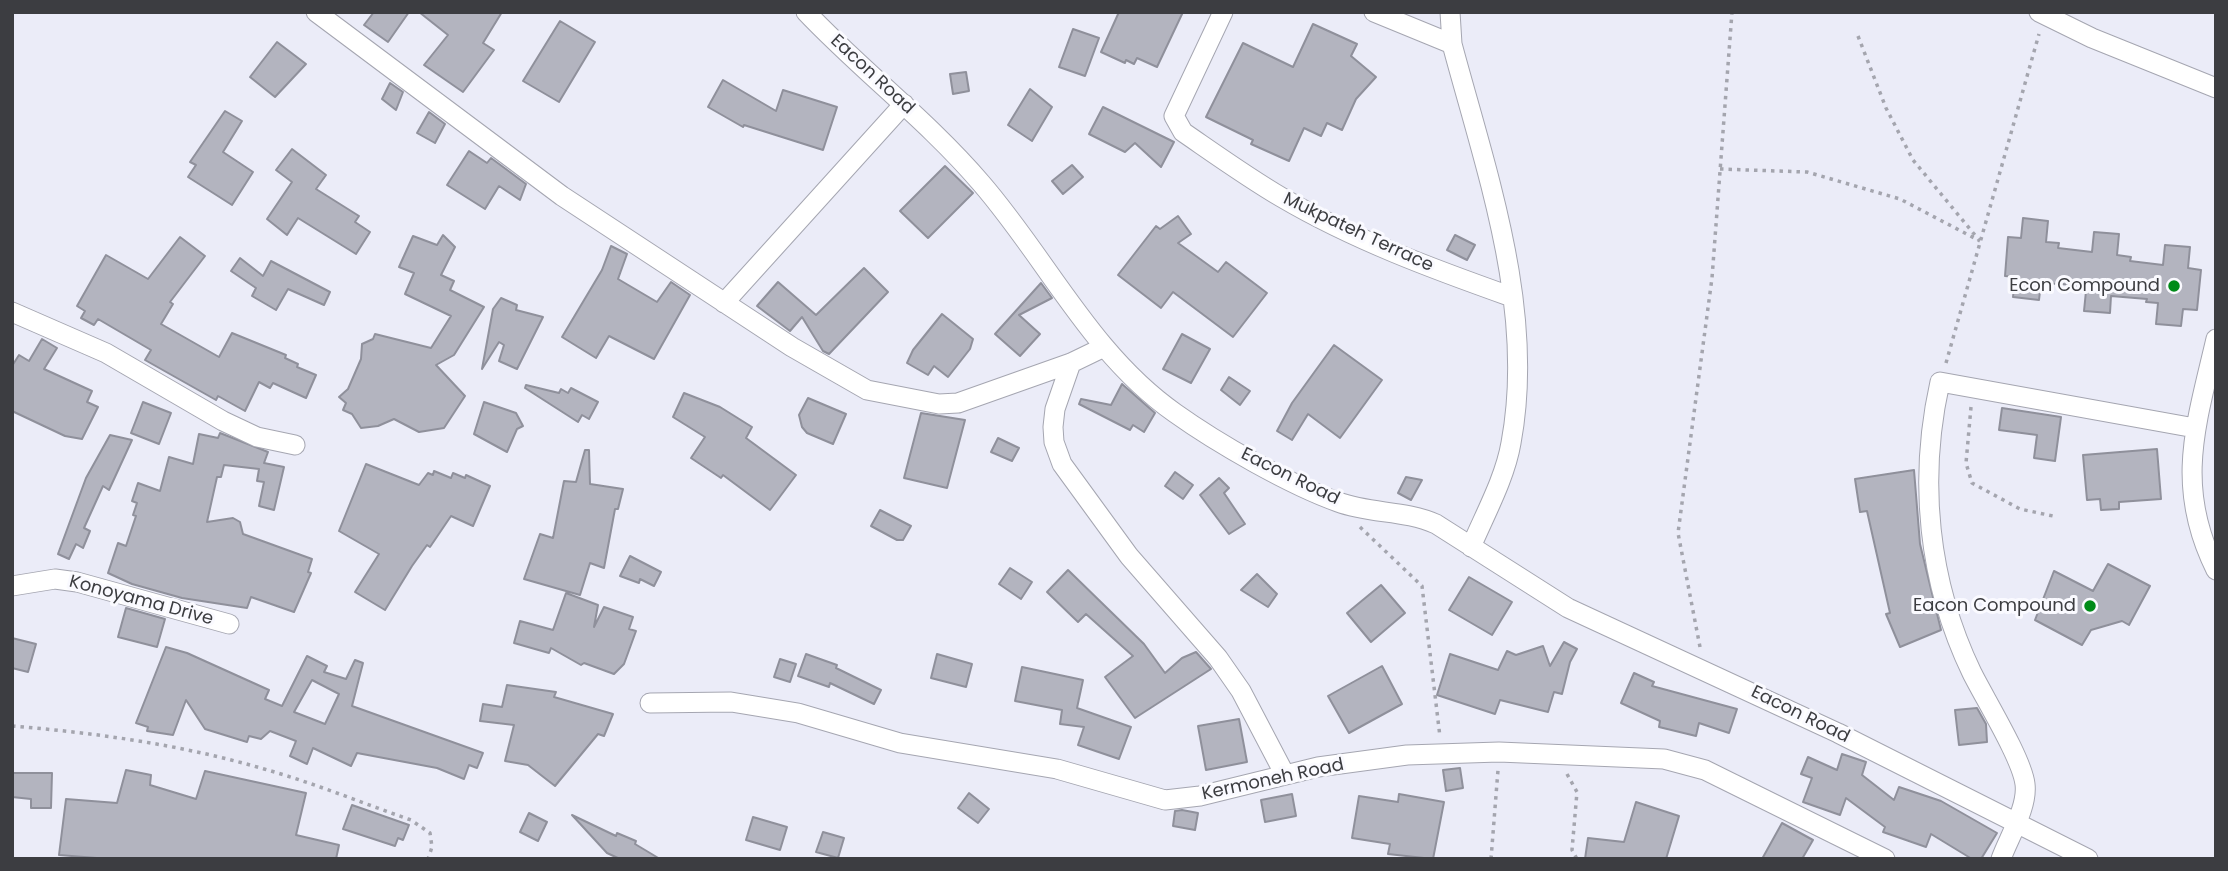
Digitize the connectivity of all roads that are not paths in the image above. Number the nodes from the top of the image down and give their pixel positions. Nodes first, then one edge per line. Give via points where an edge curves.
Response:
1 (316, 12) edge
2 (806, 12) edge
3 (1223, 12) edge
4 (1374, 12) edge
5 (1450, 12) edge
6 (2042, 14) edge
7 (1452, 44) junction
8 (2216, 88) edge
9 (904, 104) junction
10 (1512, 298) junction
11 (724, 303) junction
12 (12, 312) edge
13 (2216, 339) edge
14 (1102, 348) junction
15 (1071, 363) junction
16 (2195, 428) junction
17 (295, 445) dead end
18 (1471, 547) junction
19 (2216, 570) edge
20 (12, 586) edge
21 (229, 624) dead end
22 (650, 703) dead end
23 (1284, 774) junction
24 (2014, 824) junction
25 (1885, 859) edge
26 (2001, 859) edge
27 (2088, 859) edge

1 - 11 street via 562,196
2 - 9 street, Eacon Road
3 - 10 street, Mukpateh Terrace via 1174,116 1182,132 1280,197 1355,236
4 - 7 street
5 - 7 street
6 - 8 street
7 - 10 street via 1503,232
9 - 11 street
9 - 14 street, Eacon Road via 980,181 1020,230
10 - 18 street via 1519,394 1511,446
11 - 15 street via 867,390 928,402 969,401
12 - 17 street via 106,353 257,438
13 - 16 street
14 - 15 street
14 - 18 street, Eacon Road via 1174,412 1263,465 1338,502 1422,518
15 - 23 street via 1053,427 1062,464 1129,556 1218,657
16 - 19 street via 2190,484 2195,519
16 - 24 street via 1941,382 1930,430 1929,523 1937,573 1971,670 2025,780 2026,792
18 - 24 street, Eacon Road via 1568,608 1937,782
20 - 21 street, Konoyama Drive via 55,579 77,582
22 - 23 street, Kermoneh Road via 731,702 798,713 900,743 1057,769 1164,800 1212,794
23 - 25 street, Kermoneh Road via 1444,752 1632,756 1687,764
24 - 26 street
24 - 27 street, Eacon Road

